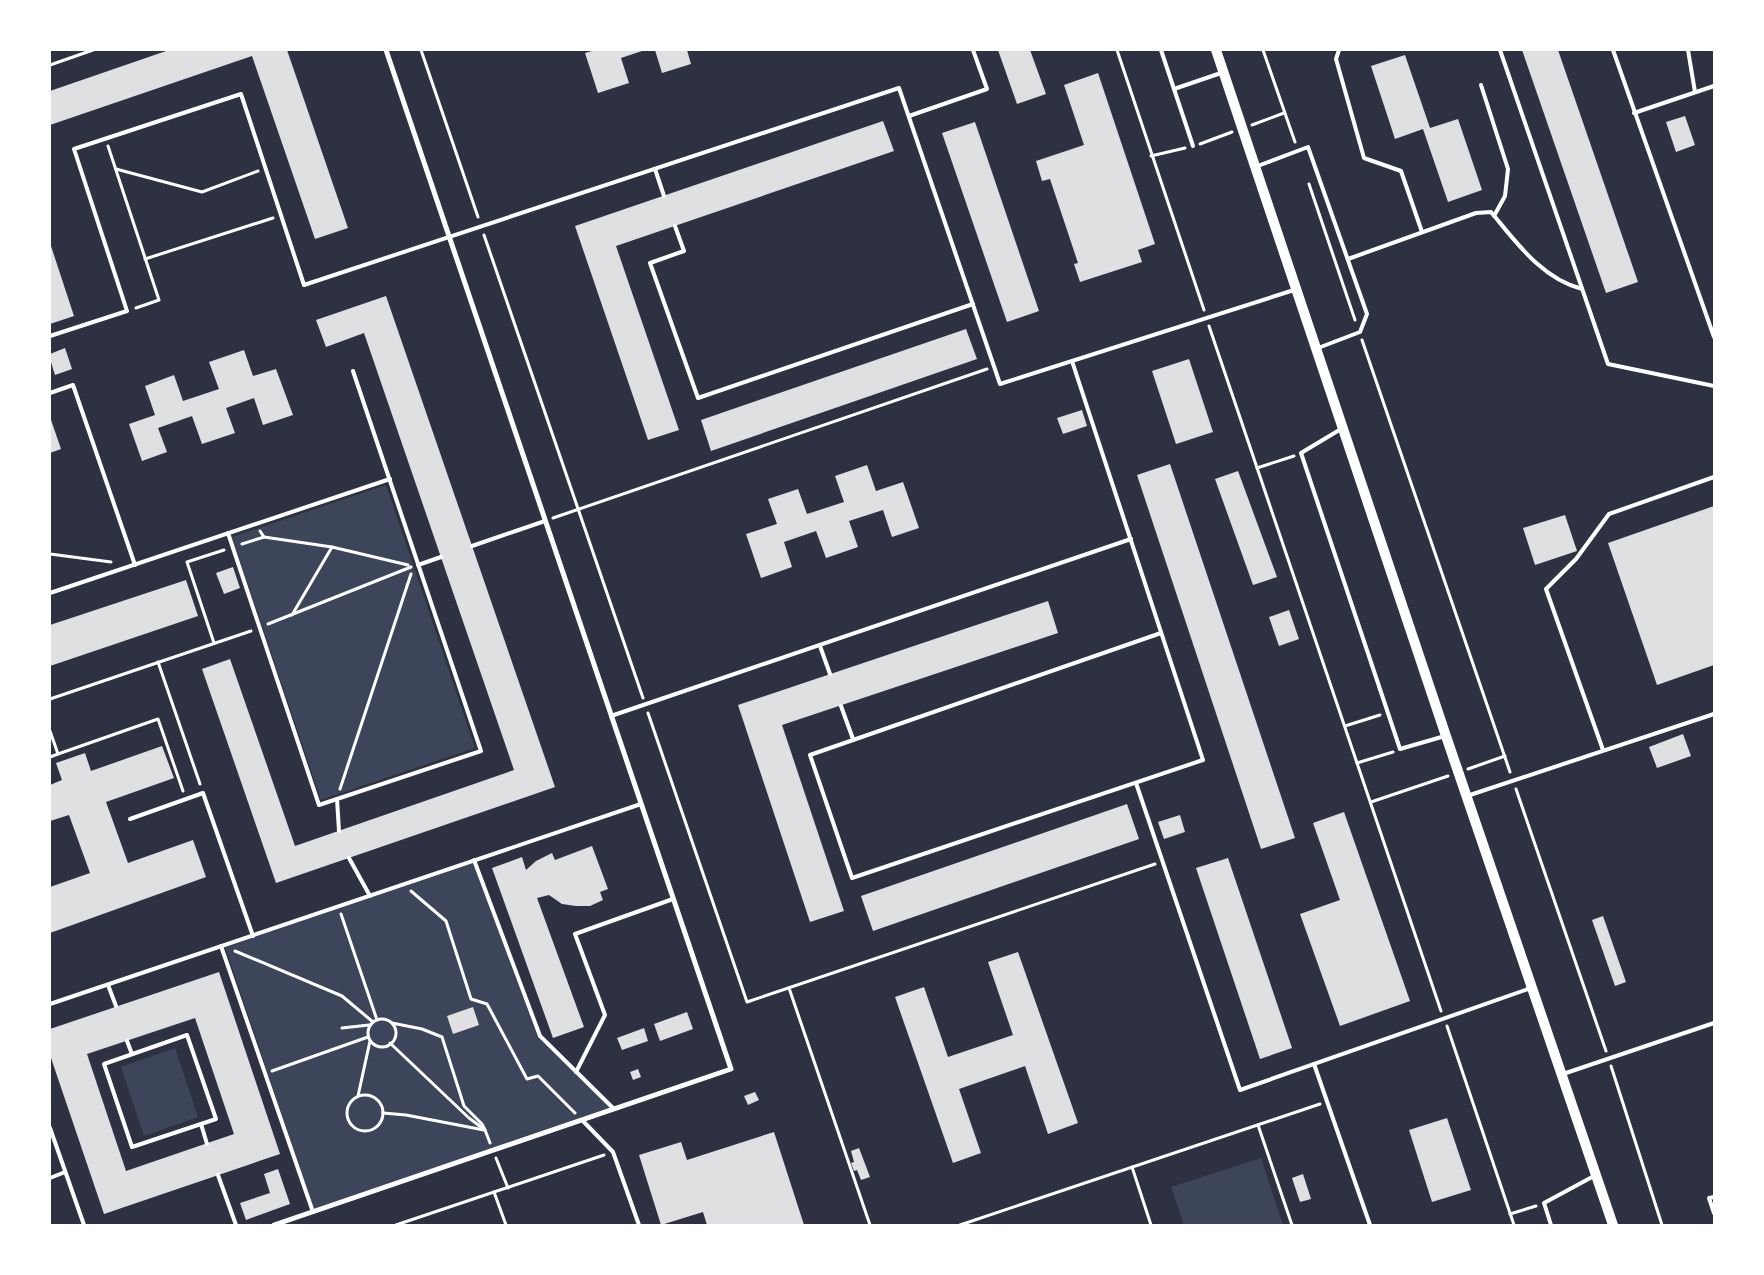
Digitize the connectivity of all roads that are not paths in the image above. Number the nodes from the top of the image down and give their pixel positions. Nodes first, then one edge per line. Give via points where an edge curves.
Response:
1 (386, 50) edge
2 (973, 50) edge
3 (1161, 50) edge
4 (1216, 50) edge
5 (1339, 50) edge
6 (1500, 50) edge
7 (1613, 50) edge
8 (1688, 50) edge
9 (1223, 72) junction
10 (1481, 84) dead end
11 (1714, 86) edge
12 (1174, 89) junction
13 (1695, 92) junction
14 (1634, 114) junction
15 (909, 116) junction
16 (1193, 146) road end
17 (1255, 166) junction
18 (655, 169) junction
19 (664, 196) dead end
20 (1494, 216) junction
21 (675, 226) dead end
22 (1422, 232) junction
23 (449, 237) junction
24 (1348, 259) junction
25 (1582, 289) junction
26 (1296, 290) junction
27 (973, 304) junction
28 (50, 336) edge
29 (1714, 337) edge
30 (1316, 348) junction
31 (1072, 361) junction
32 (353, 371) dead end
33 (1714, 386) edge
34 (50, 393) edge
35 (1343, 428) junction
36 (1714, 477) edge
37 (390, 479) junction
38 (545, 521) junction
39 (228, 534) junction
40 (1131, 539) junction
41 (472, 546) dead end
42 (441, 557) dead end
43 (135, 565) junction
44 (416, 565) junction
45 (50, 594) edge
46 (1161, 633) junction
47 (820, 646) junction
48 (830, 674) dead end
49 (841, 706) dead end
50 (1714, 714) edge
51 (611, 716) junction
52 (1446, 736) junction
53 (853, 740) junction
54 (1603, 750) junction
55 (1136, 782) junction
56 (1467, 796) junction
57 (337, 799) junction
58 (641, 804) junction
59 (130, 819) dead end
60 (339, 831) dead end
61 (349, 858) dead end
62 (474, 860) junction
63 (370, 896) junction
64 (673, 899) junction
65 (253, 936) junction
66 (221, 946) junction
67 (108, 985) junction
68 (1533, 987) junction
69 (50, 1004) edge
70 (116, 1006) dead end
71 (1714, 1023) edge
72 (127, 1041) dead end
73 (132, 1054) junction
74 (1314, 1064) junction
75 (576, 1072) junction
76 (1563, 1074) junction
77 (614, 1109) junction
78 (582, 1120) junction
79 (201, 1124) junction
80 (50, 1128) edge
81 (207, 1144) dead end
82 (65, 1172) junction
83 (218, 1175) dead end
84 (1596, 1175) junction
85 (50, 1178) edge
86 (1714, 1196) edge
87 (313, 1212) junction
88 (1714, 1213) edge
89 (84, 1225) edge
90 (236, 1225) edge
91 (274, 1225) edge
92 (639, 1225) edge
93 (1370, 1225) edge
94 (1551, 1225) edge
95 (1613, 1225) edge

1 - 23 street
2 - 15 lane via 986,89
3 - 12 lane
4 - 9 main road
5 - 22 lane via 1336,59 1364,158 1401,171
6 - 25 lane
7 - 14 lane
8 - 13 lane
9 - 12 lane
9 - 17 main road
10 - 20 lane via 1508,169 1505,196
11 - 13 lane
12 - 16 lane
13 - 14 lane
14 - 29 lane
15 - 18 lane via 899,88
15 - 27 lane
17 - 24 lane via 1308,147
17 - 26 main road
18 - 19 lane
18 - 23 lane
20 - 22 lane via 1491,212 1476,213
20 - 25 lane via 1531,259 1569,286
21 - 27 lane via 684,251 650,263 698,398
22 - 24 lane
23 - 28 lane via 304,286 241,94 74,149 127,311
23 - 38 street
24 - 30 lane via 1367,314 1360,332
25 - 33 lane via 1608,364
26 - 30 main road
26 - 31 lane
27 - 31 lane via 1000,384
30 - 35 main road
31 - 40 lane
32 - 37 lane
34 - 43 lane via 73,385
35 - 52 main road
35 - 52 lane via 1301,453 1400,749
36 - 54 lane via 1609,514 1576,559 1546,589
37 - 39 lane
37 - 44 lane
38 - 41 lane
38 - 51 street
39 - 43 lane
39 - 57 lane via 319,805
40 - 46 lane
40 - 47 lane
42 - 44 lane
43 - 45 lane
44 - 57 lane via 480,751
46 - 53 lane
46 - 55 lane via 1203,760
47 - 48 lane
47 - 51 lane
49 - 53 lane
50 - 54 lane
51 - 58 street
52 - 56 main road
53 - 55 lane via 810,755 852,878
54 - 56 lane
55 - 74 lane via 1240,1090
56 - 68 main road
57 - 60 lane
58 - 62 lane
58 - 64 street
59 - 65 lane via 203,792
61 - 63 lane
62 - 63 lane
62 - 75 lane via 540,1036
63 - 65 lane
64 - 75 lane via 575,934 605,1015
64 - 77 street via 731,1069
65 - 66 lane
66 - 67 lane
66 - 87 lane
67 - 69 lane
67 - 70 lane
68 - 74 lane
68 - 76 main road
71 - 76 lane
72 - 73 lane
73 - 79 lane via 187,1035 216,1119
73 - 79 lane via 104,1064 132,1147
74 - 93 lane
75 - 77 lane
76 - 84 main road
77 - 78 street
78 - 87 street
78 - 92 lane via 614,1152
79 - 81 lane
80 - 82 lane
82 - 85 lane
82 - 89 lane
83 - 90 lane
84 - 94 lane via 1544,1203
84 - 95 main road
86 - 88 lane via 1709,1198
87 - 91 street

